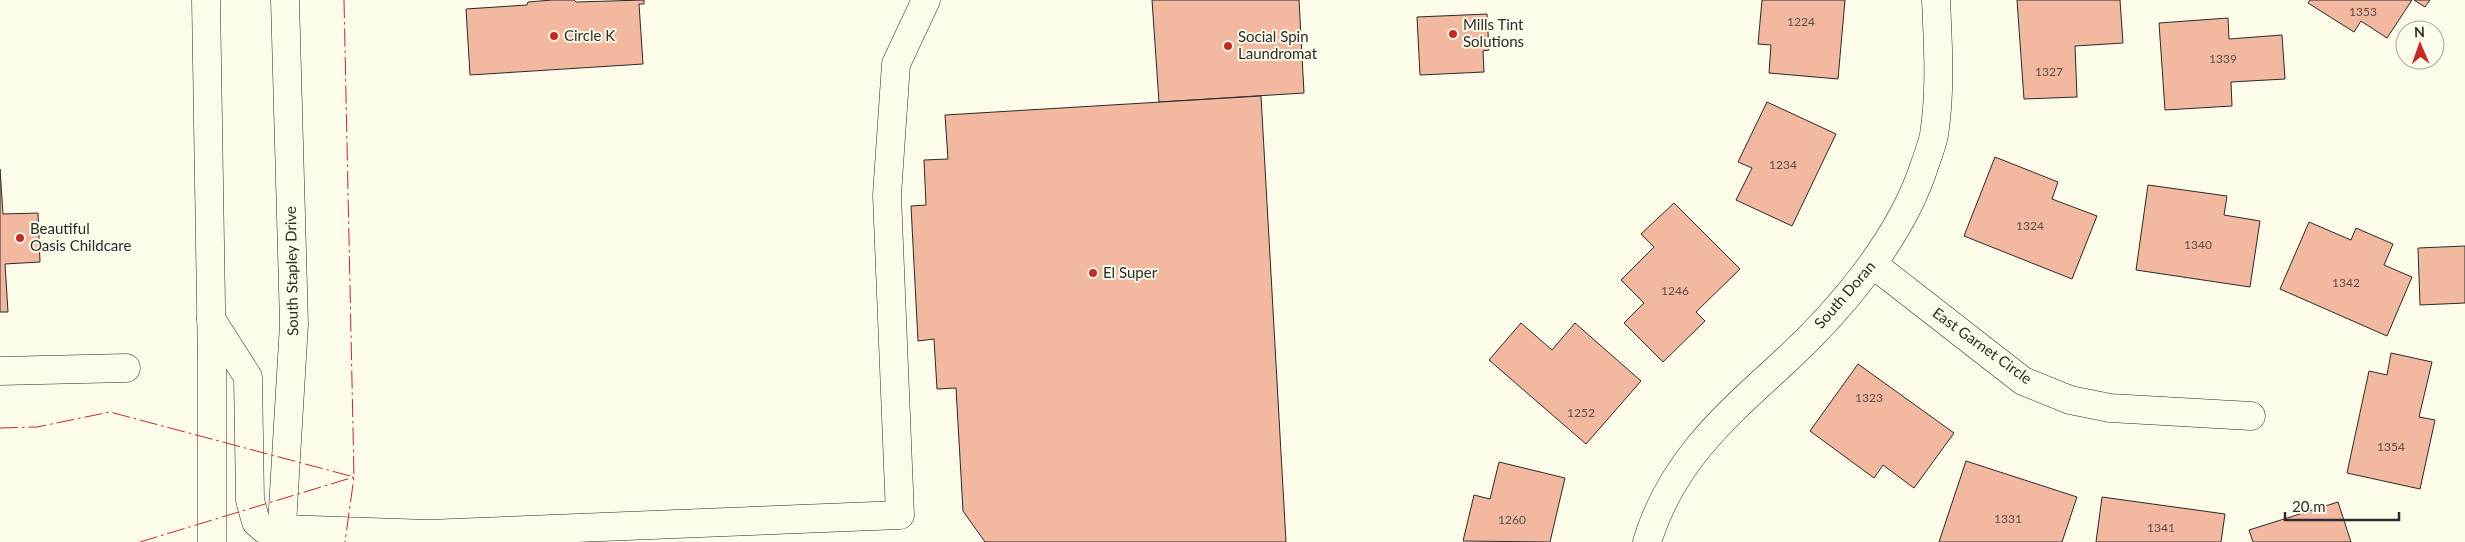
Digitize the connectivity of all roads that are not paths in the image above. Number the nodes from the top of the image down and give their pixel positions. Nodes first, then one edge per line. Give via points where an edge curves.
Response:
1 (206, 0) edge
2 (285, 0) edge
3 (926, 0) edge
4 (1936, 0) edge
5 (1874, 264) junction
6 (211, 319) junction
7 (126, 368) dead end
8 (0, 371) edge
9 (2251, 416) dead end
10 (281, 535) edge
11 (425, 538) edge
12 (212, 542) edge
13 (1648, 542) edge

1 - 6 main road
2 - 10 main road, South Stapley Drive via 294,324
3 - 11 main road via 896,64 887,195 900,515
4 - 5 main road, South Doran via 1940,75 1934,137 1915,194
5 - 9 main road, East Garnet Circle via 2023,381 2070,400 2110,408
5 - 13 main road, South Doran via 1797,350 1722,419 1680,469 1653,523
6 - 10 main road via 248,377 250,500 256,522 264,529
6 - 12 main road
7 - 8 main road
10 - 11 main road

